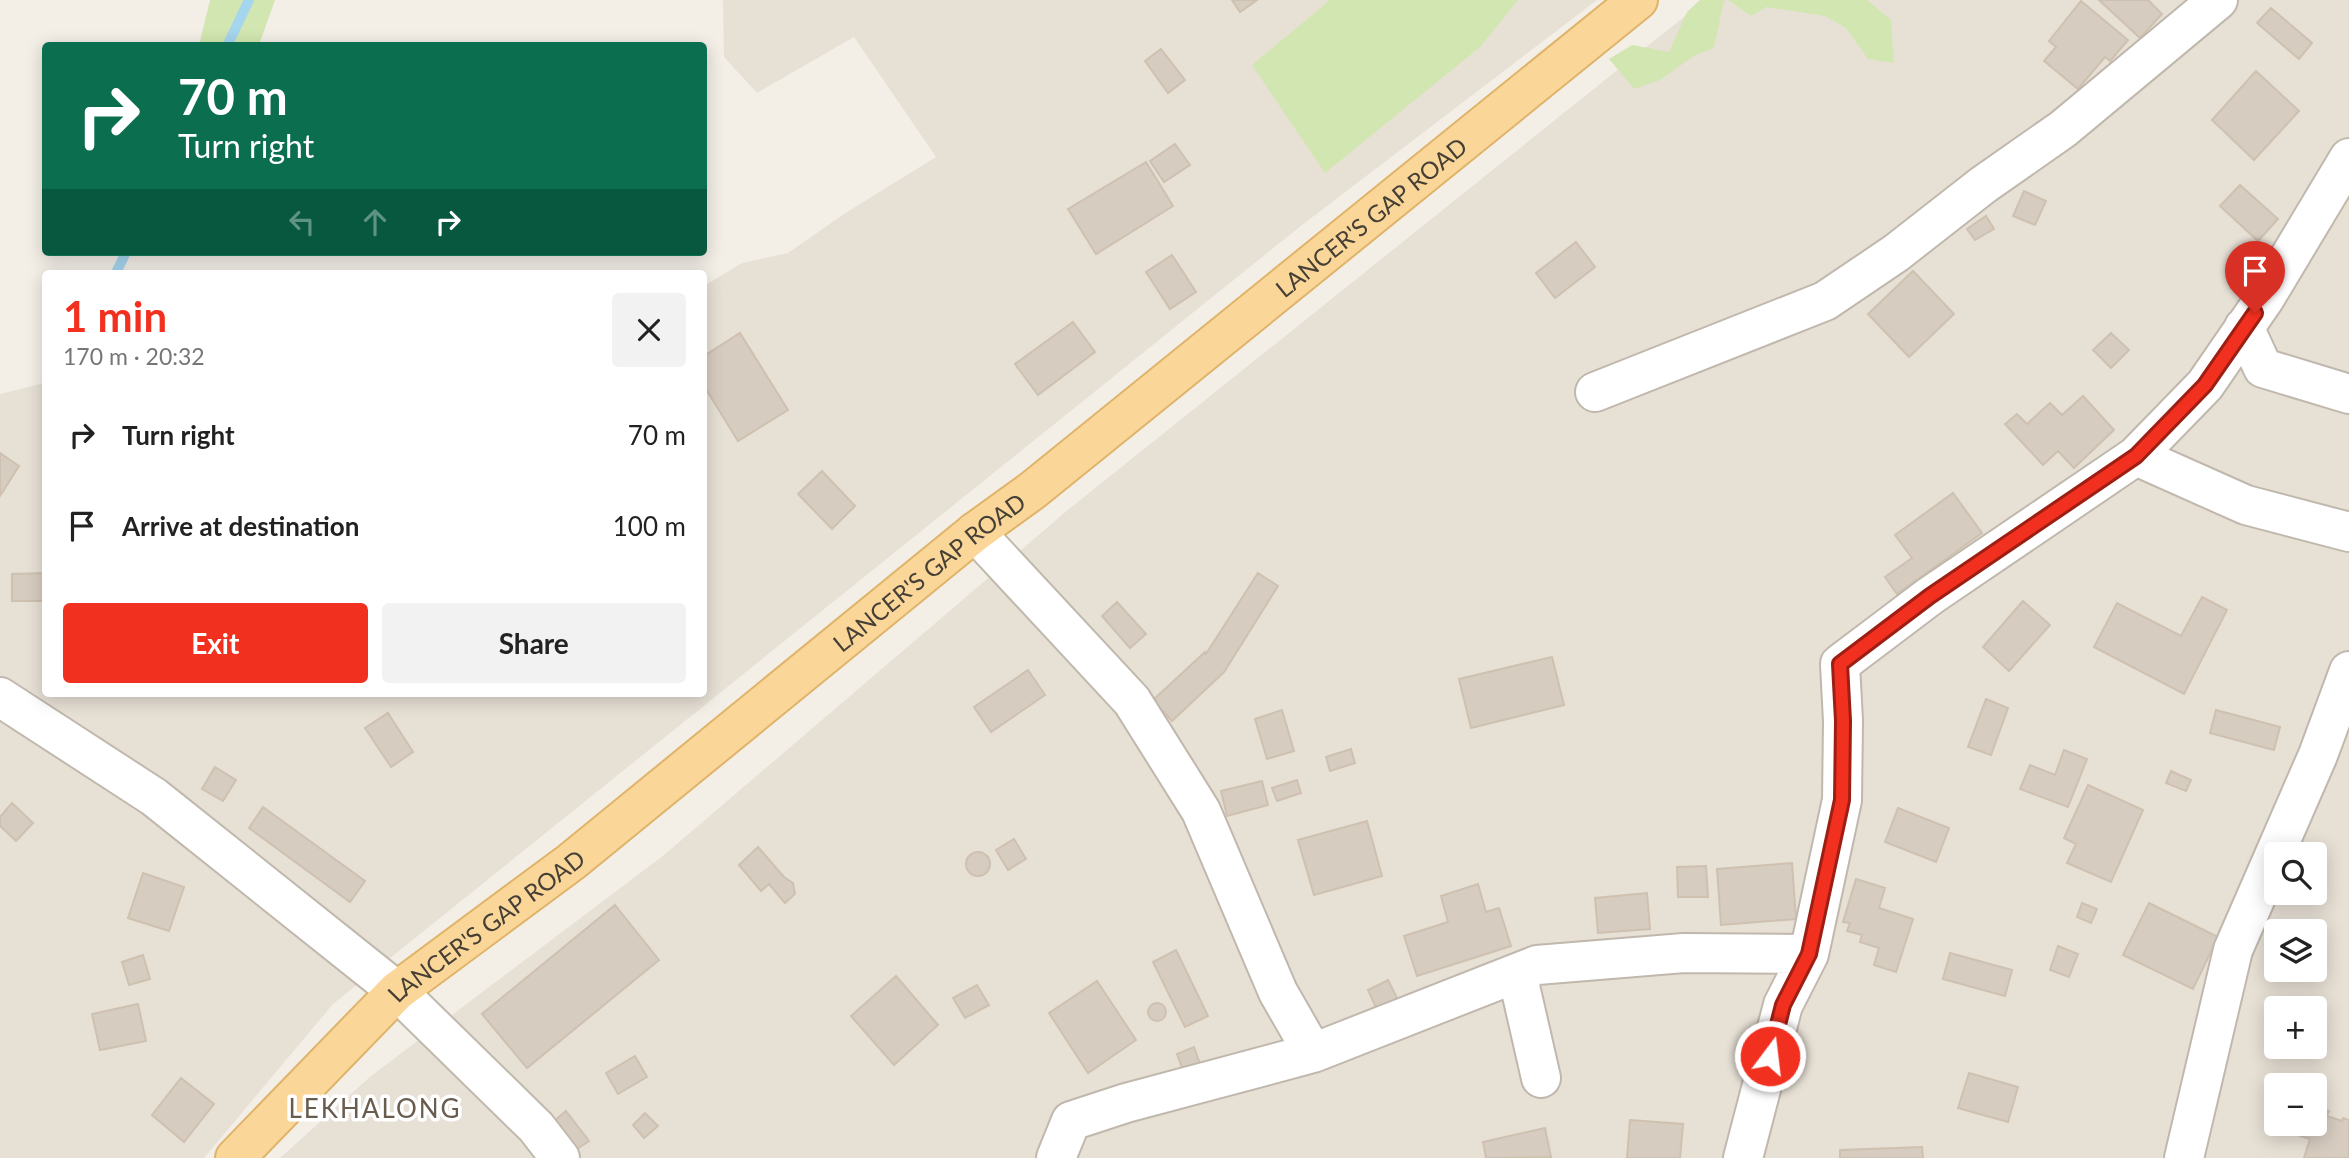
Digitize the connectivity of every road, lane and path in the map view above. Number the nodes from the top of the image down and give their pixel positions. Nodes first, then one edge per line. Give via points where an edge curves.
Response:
1 (1637, 0) edge
2 (2218, 0) edge
3 (2349, 158) edge
4 (2245, 327) junction
5 (1595, 392) dead end
6 (2349, 394) edge
7 (2136, 456) junction
8 (975, 532) junction
9 (2349, 532) edge
10 (2349, 671) edge
11 (0, 696) edge
12 (1809, 954) junction
13 (1517, 973) junction
14 (397, 991) junction
15 (1313, 1053) junction
16 (1541, 1078) dead end
17 (235, 1158) edge
18 (560, 1158) edge
19 (1056, 1158) edge
20 (1743, 1158) edge
21 (2184, 1158) edge

1 - 8 main road, LANCER'S GAP ROAD via 1033,490
2 - 5 street via 2063,129 1825,301
3 - 4 street
4 - 6 street via 2263,368
4 - 7 street via 2205,385
7 - 9 street via 2246,505
7 - 12 street via 1930,596 1840,664 1842,800
8 - 14 main road, LANCER'S GAP ROAD via 571,862
8 - 15 street via 1132,701 1201,811 1278,992
10 - 21 street via 2318,755 2233,950
11 - 14 street via 154,797
12 - 13 street via 1684,953 1537,965
12 - 20 street via 1783,1005
13 - 15 street
13 - 16 street
14 - 17 main road, LANCER'S GAP ROAD
14 - 18 street via 536,1127
15 - 19 street via 1071,1121

